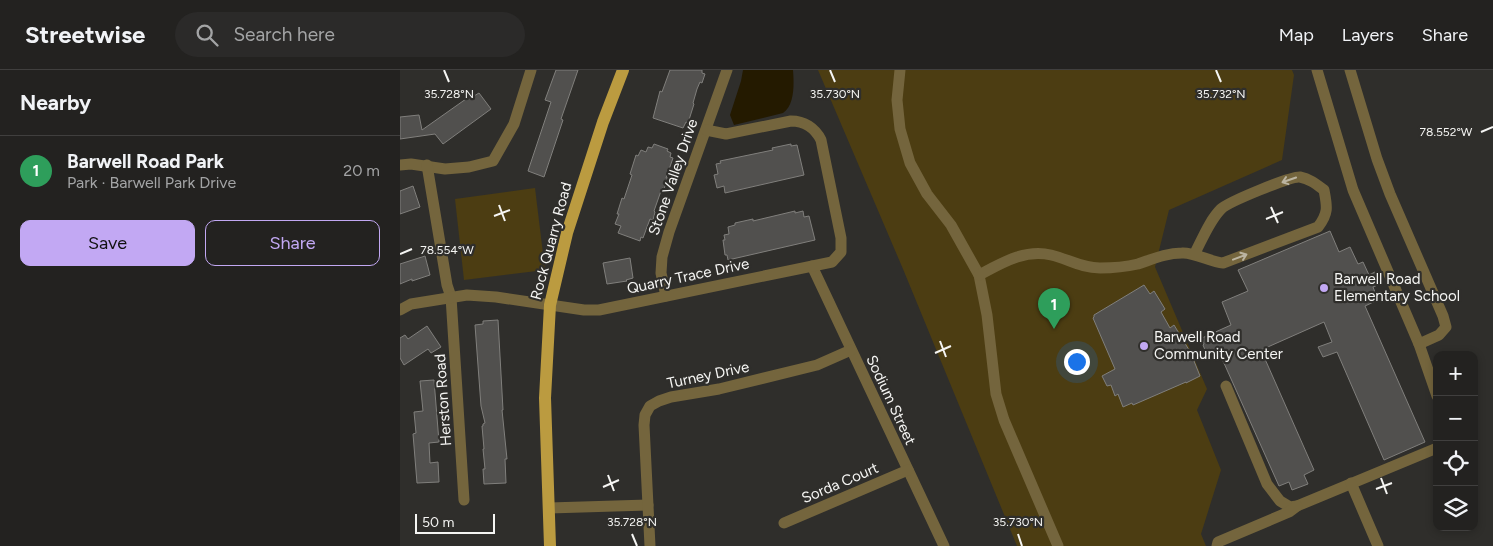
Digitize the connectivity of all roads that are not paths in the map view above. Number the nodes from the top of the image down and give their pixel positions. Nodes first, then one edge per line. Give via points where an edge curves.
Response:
1 (531, 70) edge
2 (623, 70) edge
3 (727, 70) edge
4 (900, 70) edge
5 (1317, 70) edge
6 (1350, 70) edge
7 (706, 130) junction
8 (400, 165) edge
9 (427, 166) junction
10 (1194, 255) junction
11 (812, 266) junction
12 (979, 275) junction
13 (666, 296) junction
14 (451, 297) junction
15 (550, 305) junction
16 (400, 310) edge
17 (1419, 344) junction
18 (851, 350) junction
19 (1433, 384) edge
20 (1226, 386) dead end
21 (1433, 450) edge
22 (908, 470) junction
23 (1351, 483) junction
24 (464, 500) dead end
25 (648, 505) junction
26 (1297, 506) junction
27 (549, 508) junction
28 (784, 522) dead end
29 (550, 546) edge
30 (650, 546) edge
31 (944, 546) edge
32 (1058, 546) edge
33 (1217, 546) edge
34 (1378, 546) edge

1 - 9 street via 514,124 493,161 444,169
2 - 15 main road, Rock Quarry Road via 567,233
3 - 7 street, Stone Valley Drive
4 - 12 street via 897,100 900,129 910,163 927,194 951,224
5 - 17 street via 1353,190
6 - 17 street via 1390,194 1446,327 1439,335
7 - 11 street, Quarry Trace Drive via 726,134 800,121 816,131 821,140 841,252 832,262
7 - 13 street, Stone Valley Drive via 662,257 661,273
8 - 9 street
9 - 14 street, Herston Road
10 -> 10 street via 1223,264 1318,227 1327,207 1324,190 1311,180 1298,177 1223,207 1212,219
10 - 12 street via 1166,254 1119,268 1097,268 1074,264 1052,255 1030,253 1009,259
11 - 13 street, Quarry Trace Drive
11 - 18 street, Sodium Street
12 - 32 street via 996,394
13 - 15 street, Quarry Trace Drive via 599,310
14 - 15 street, Quarry Trace Drive via 467,295
14 - 16 street, Quarry Trace Drive via 411,304
14 - 24 street, Herston Road
15 - 27 main road, Rock Quarry Road via 545,398
17 - 19 street
18 - 22 street, Sodium Street
18 - 25 street, Turney Drive via 817,365 671,397 650,406 644,425
20 - 26 street via 1267,484 1280,500 1290,507
21 - 23 street
22 - 28 street, Sorda Court
22 - 31 street, Sodium Street
23 - 26 street
23 - 34 street
25 - 27 street
25 - 30 street, Turney Drive
26 - 33 street via 1218,542
27 - 29 main road, Rock Quarry Road

